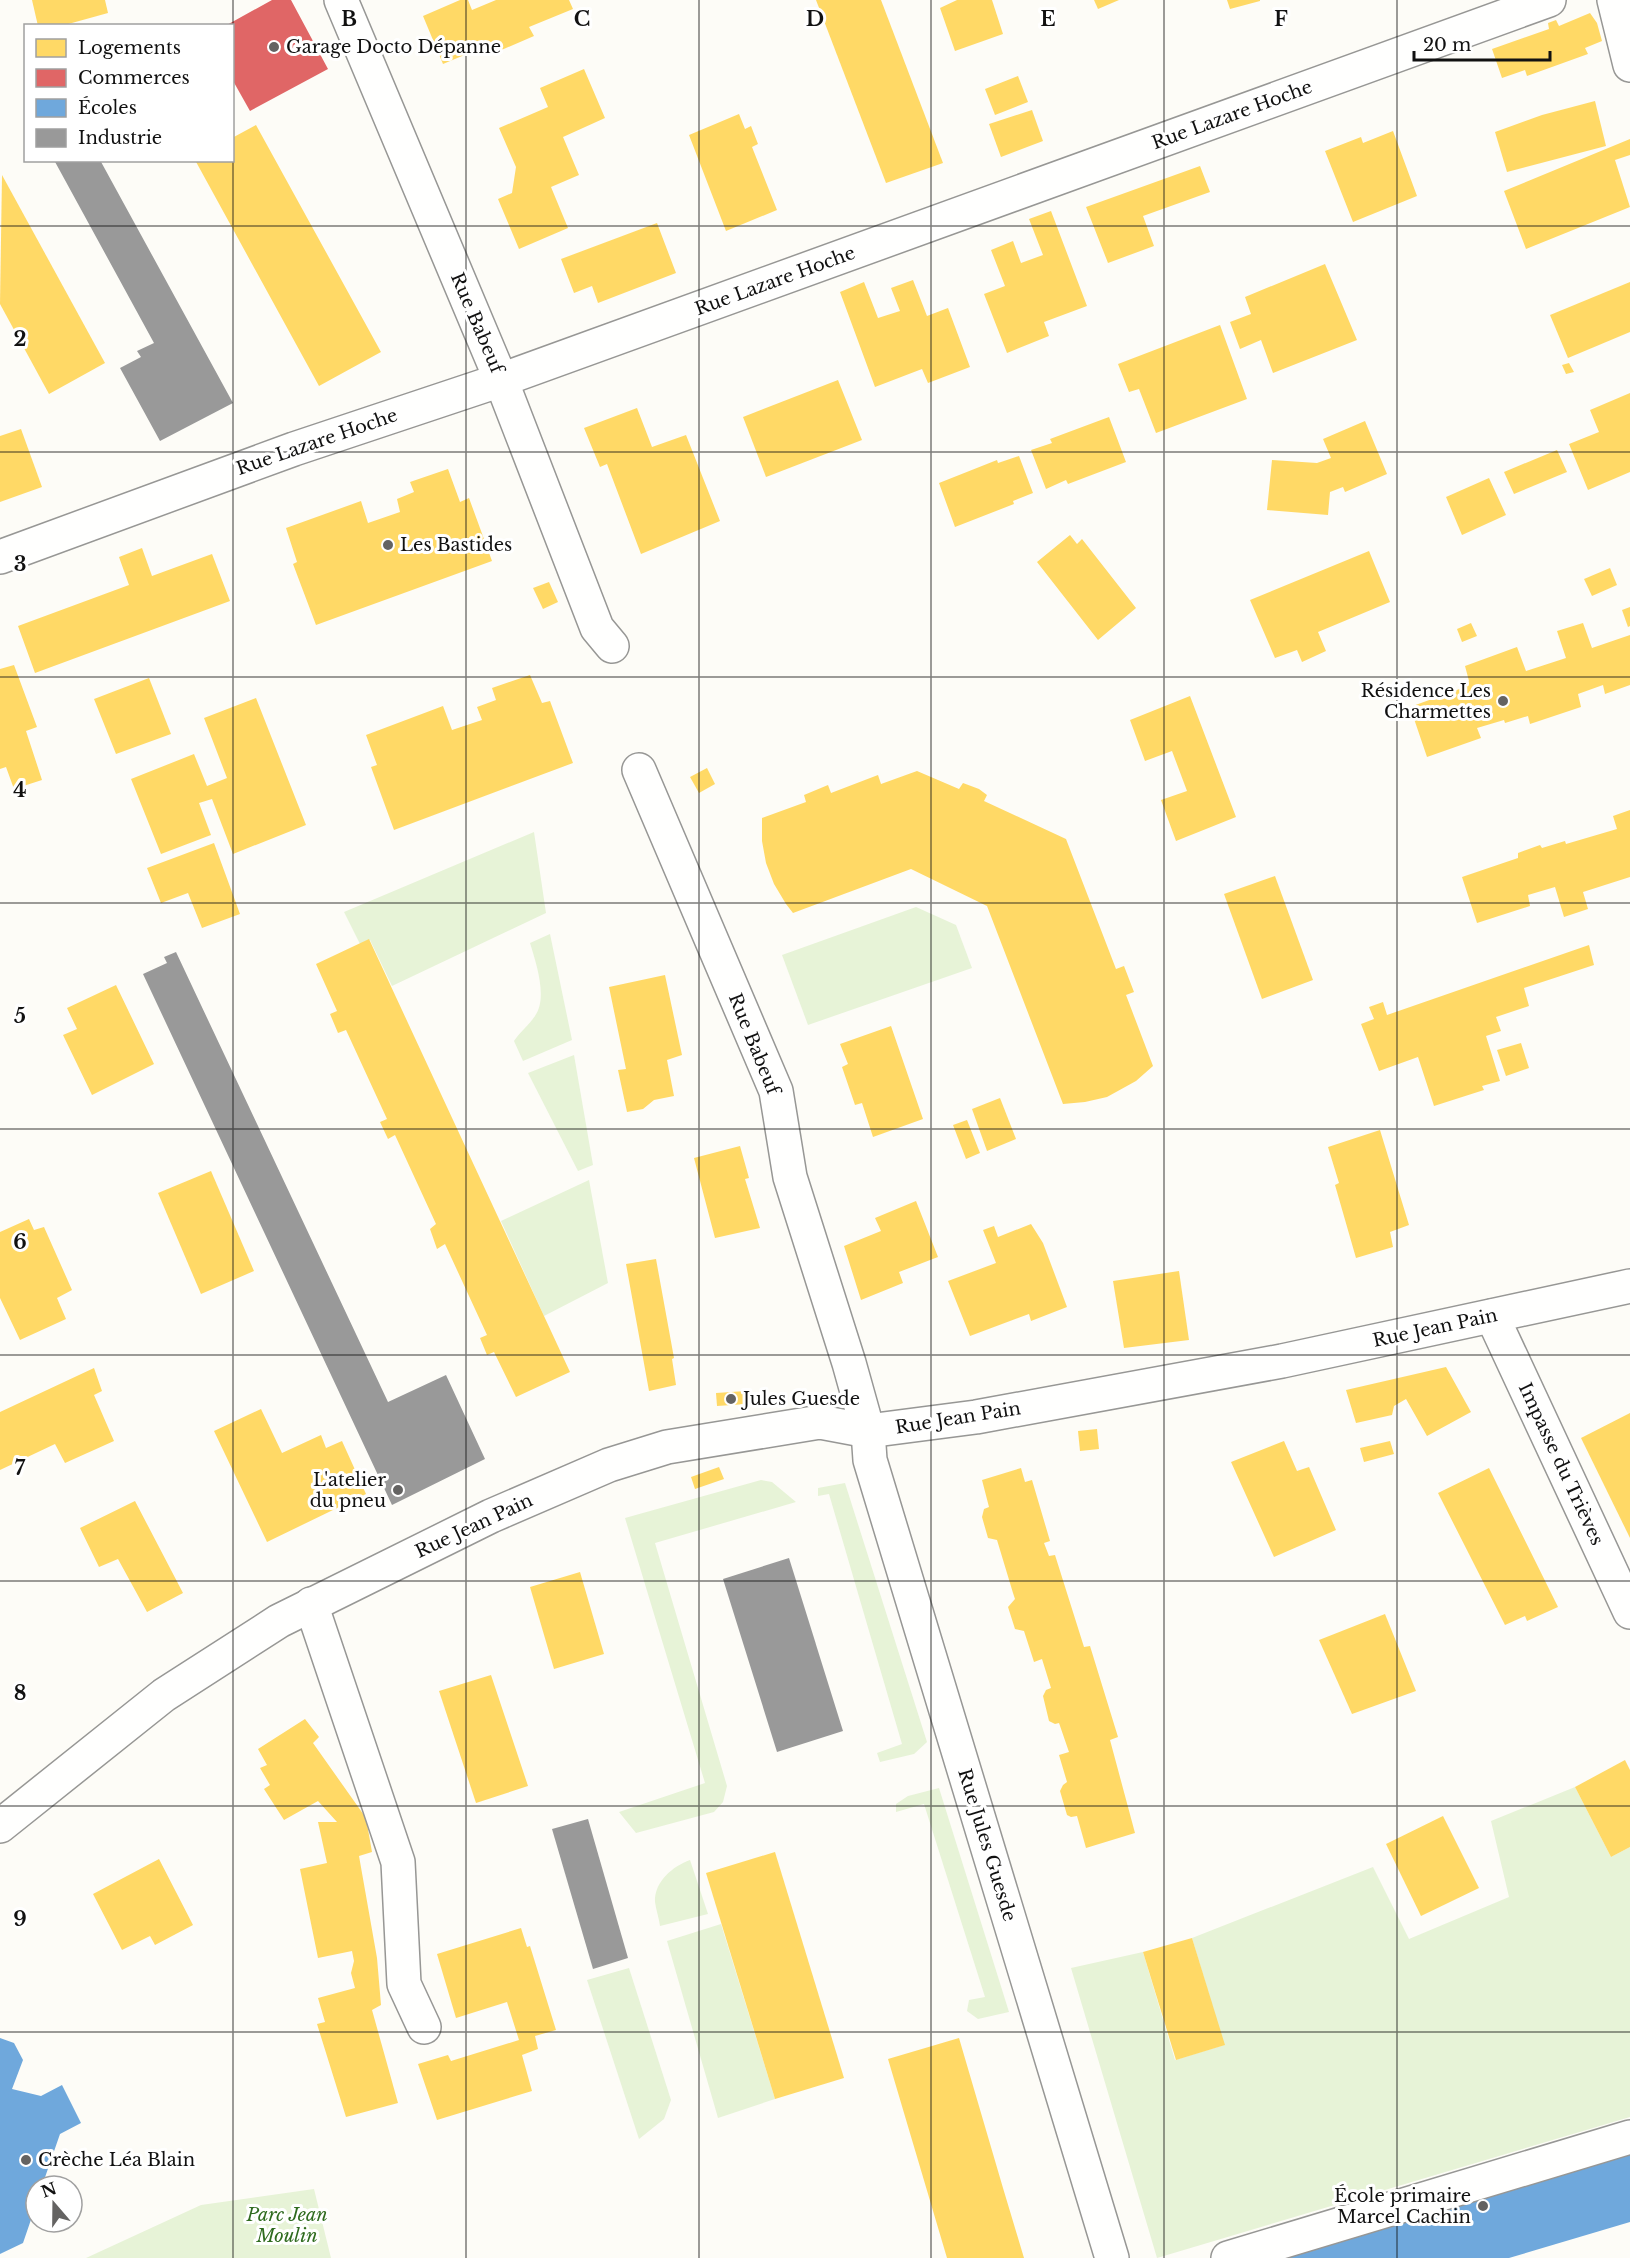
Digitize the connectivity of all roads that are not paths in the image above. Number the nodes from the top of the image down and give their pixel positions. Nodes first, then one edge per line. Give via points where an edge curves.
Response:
1 (341, 0) edge
2 (1549, 0) edge
3 (1614, 0) edge
4 (1630, 66) edge
5 (501, 380) junction
6 (0, 557) edge
7 (612, 646) dead end
8 (639, 770) dead end
9 (1630, 1286) edge
10 (1492, 1316) junction
11 (868, 1431) junction
12 (311, 1604) junction
13 (1630, 1612) edge
14 (0, 1826) edge
15 (424, 2027) dead end
16 (1630, 2137) edge
17 (1112, 2258) edge
18 (1228, 2258) edge

1 - 5 street, Rue Babeuf
2 - 5 street, Rue Lazare Hoche
3 - 4 street
5 - 6 street, Rue Lazare Hoche via 294,449
5 - 7 street, Rue Babeuf via 597,628
8 - 11 street, Rue Babeuf via 776,1091 790,1177
9 - 10 street, Rue Jean Pain
10 - 11 street, Rue Jean Pain via 1114,1392 976,1417
10 - 13 street, Impasse du Trièves
11 - 12 street, Rue Jean Pain via 820,1422 667,1447 609,1465 491,1516
11 - 17 street, Rue Jules Guesde via 870,1460
12 - 14 street, Rue Jean Pain via 165,1695
12 - 15 street via 398,1862 404,1984
16 - 18 street

